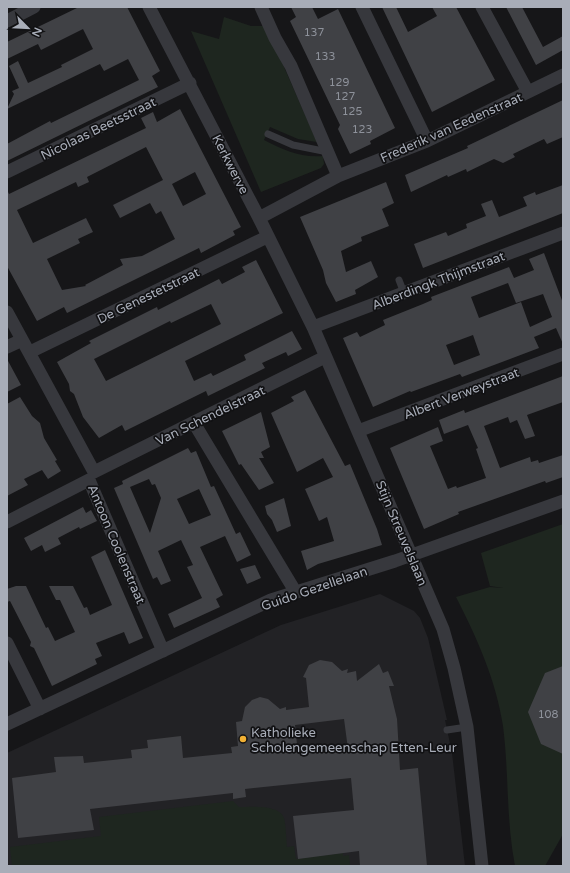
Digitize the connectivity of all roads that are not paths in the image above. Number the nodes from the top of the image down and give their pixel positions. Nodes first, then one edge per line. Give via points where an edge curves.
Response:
1 (34, 7) edge
2 (149, 7) edge
3 (261, 7) edge
4 (362, 7) edge
5 (482, 7) edge
6 (7, 21) edge
7 (563, 75) edge
8 (190, 83) junction
9 (528, 92) junction
10 (268, 134) dead end
11 (427, 141) junction
12 (328, 152) junction
13 (7, 172) edge
14 (338, 176) junction
15 (259, 218) junction
16 (563, 233) edge
17 (267, 237) junction
18 (399, 280) dead end
19 (404, 293) junction
20 (7, 312) edge
21 (312, 327) junction
22 (22, 340) junction
23 (7, 348) edge
24 (30, 352) junction
25 (563, 354) edge
26 (325, 357) junction
27 (194, 423) junction
28 (358, 431) junction
29 (91, 476) junction
30 (563, 501) edge
31 (7, 522) edge
32 (411, 555) junction
33 (295, 591) junction
34 (7, 643) edge
35 (163, 651) junction
36 (40, 709) junction
37 (7, 724) edge
38 (467, 727) junction
39 (447, 730) dead end
40 (482, 866) edge

1 - 6 street
2 - 8 street, Kerkwerve
3 - 12 street via 274,38 291,66
4 - 11 street
5 - 9 street
7 - 9 street, Frederik van Eedenstraat
8 - 13 street, Nicolaas Beetsstraat
8 - 15 street, Kerkwerve
9 - 11 street, Frederik van Eedenstraat
10 - 12 lane via 294,145
11 - 14 street, Frederik van Eedenstraat
12 - 14 street
14 - 15 street
15 - 17 street, Stijn Streuvelslaan
16 - 19 street, Alberdingk Thijmstraat
17 - 21 street, Stijn Streuvelslaan
17 - 24 street, De Genestetstraat
18 - 19 lane
19 - 21 street, Alberdingk Thijmstraat
20 - 22 street, Antoon Coolenstraat
21 - 26 street, Stijn Streuvelslaan
22 - 23 street
22 - 24 street, Antoon Coolenstraat
24 - 29 street, Antoon Coolenstraat
25 - 28 street, Albert Verweystraat
26 - 27 street, Van Schendelstraat
26 - 28 street, Stijn Streuvelslaan
27 - 29 street, Van Schendelstraat
27 - 33 street
28 - 32 street, Stijn Streuvelslaan
29 - 31 street, Van Schendelstraat
29 - 35 street, Antoon Coolenstraat
30 - 32 street, Guido Gezellelaan
32 - 33 street, Guido Gezellelaan
32 - 38 street, Stijn Streuvelslaan via 443,629
33 - 35 street, Guido Gezellelaan
34 - 36 street
35 - 36 street, Guido Gezellelaan
36 - 37 street, Guido Gezellelaan
38 - 39 lane
38 - 40 street, Stijn Streuvelslaan

